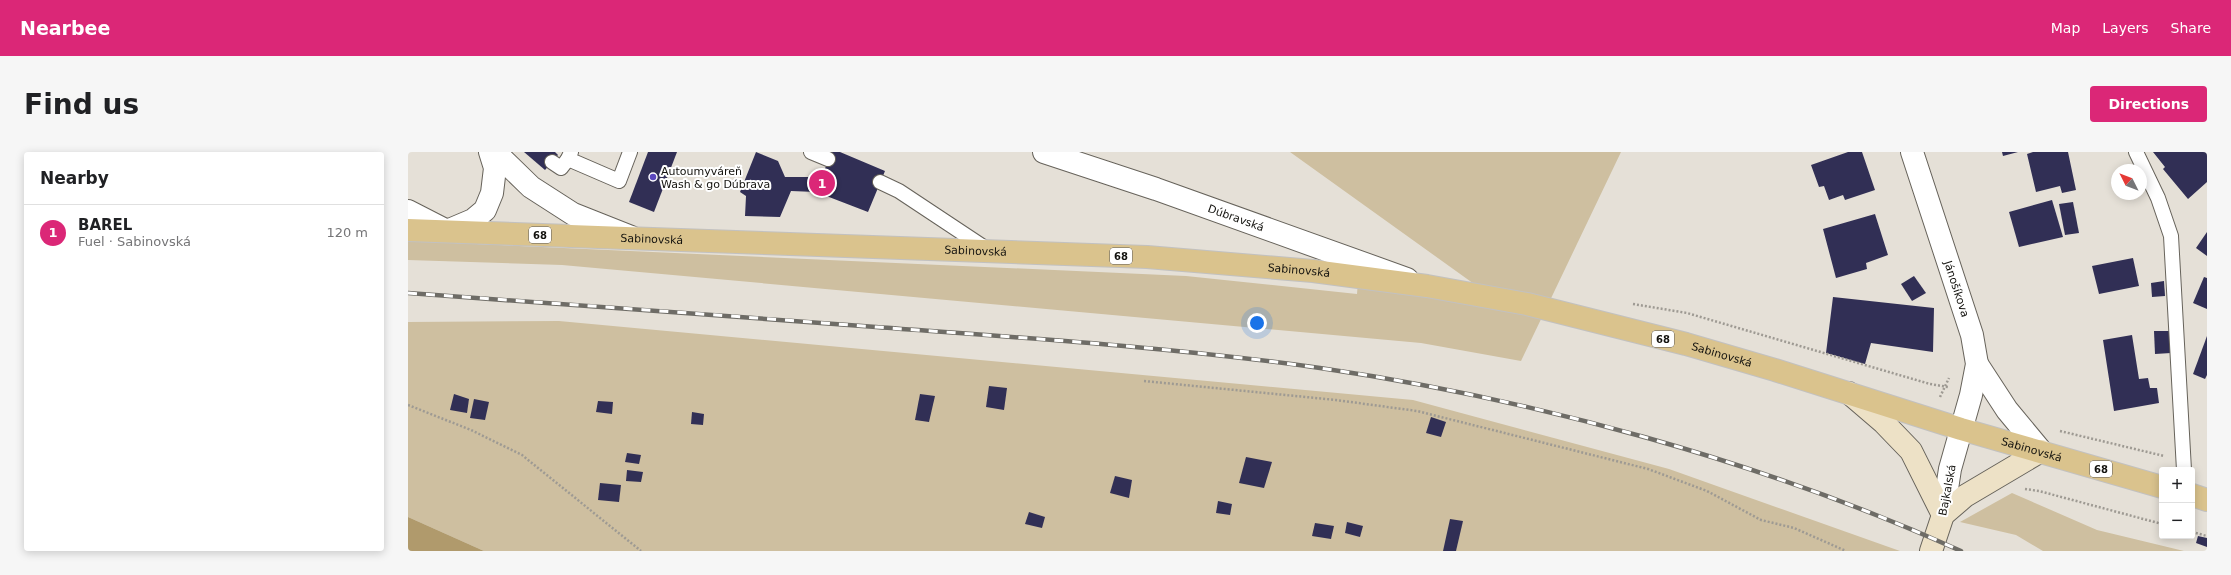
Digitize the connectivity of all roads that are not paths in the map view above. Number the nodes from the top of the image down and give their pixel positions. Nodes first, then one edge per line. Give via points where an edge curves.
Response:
1 (490, 152) edge
2 (495, 152) edge
3 (629, 152) edge
4 (811, 152) edge
5 (1044, 152) edge
6 (1912, 152) edge
7 (2136, 152) edge
8 (570, 156) edge
9 (828, 159) dead end
10 (552, 162) dead end
11 (880, 182) dead end
12 (408, 211) edge
13 (408, 230) edge
14 (447, 231) junction
15 (634, 238) junction
16 (991, 252) junction
17 (1427, 286) junction
18 (1977, 364) junction
19 (1849, 393) junction
20 (1961, 429) junction
21 (2041, 451) junction
22 (2184, 465) edge
23 (2159, 485) edge
24 (2195, 496) edge
25 (2207, 500) edge
26 (1943, 514) junction
27 (1931, 551) edge

1 - 14 street via 495,168 492,194 485,210 473,220
2 - 15 street via 530,186 573,214
3 - 8 lane via 619,181
4 - 9 lane
5 - 17 street, Dúbravská via 1156,189
6 - 18 street, Jánošíkova via 1972,335
7 - 22 lane via 2158,198 2171,236
8 - 10 lane via 560,168
11 - 16 lane via 900,190
12 - 14 street
13 - 14 main road, Sabinovská / 68
14 - 15 main road, Sabinovská / 68
15 - 16 main road, Sabinovská / 68
16 - 17 main road, Sabinovská / 68 via 1206,260
17 - 19 main road, Sabinovská / 68 via 1527,304 1686,344
18 - 20 street, Jánošíkova
18 - 21 street via 2007,410
19 - 20 main road, Sabinovská / 68
19 - 26 street via 1884,423 1911,451
20 - 21 main road, Sabinovská / 68
20 - 26 street, Bajkalská via 1950,468
21 - 23 main road, Sabinovská / 68
21 - 26 street via 1965,496
24 - 25 main road
26 - 27 street, Bajkalská

